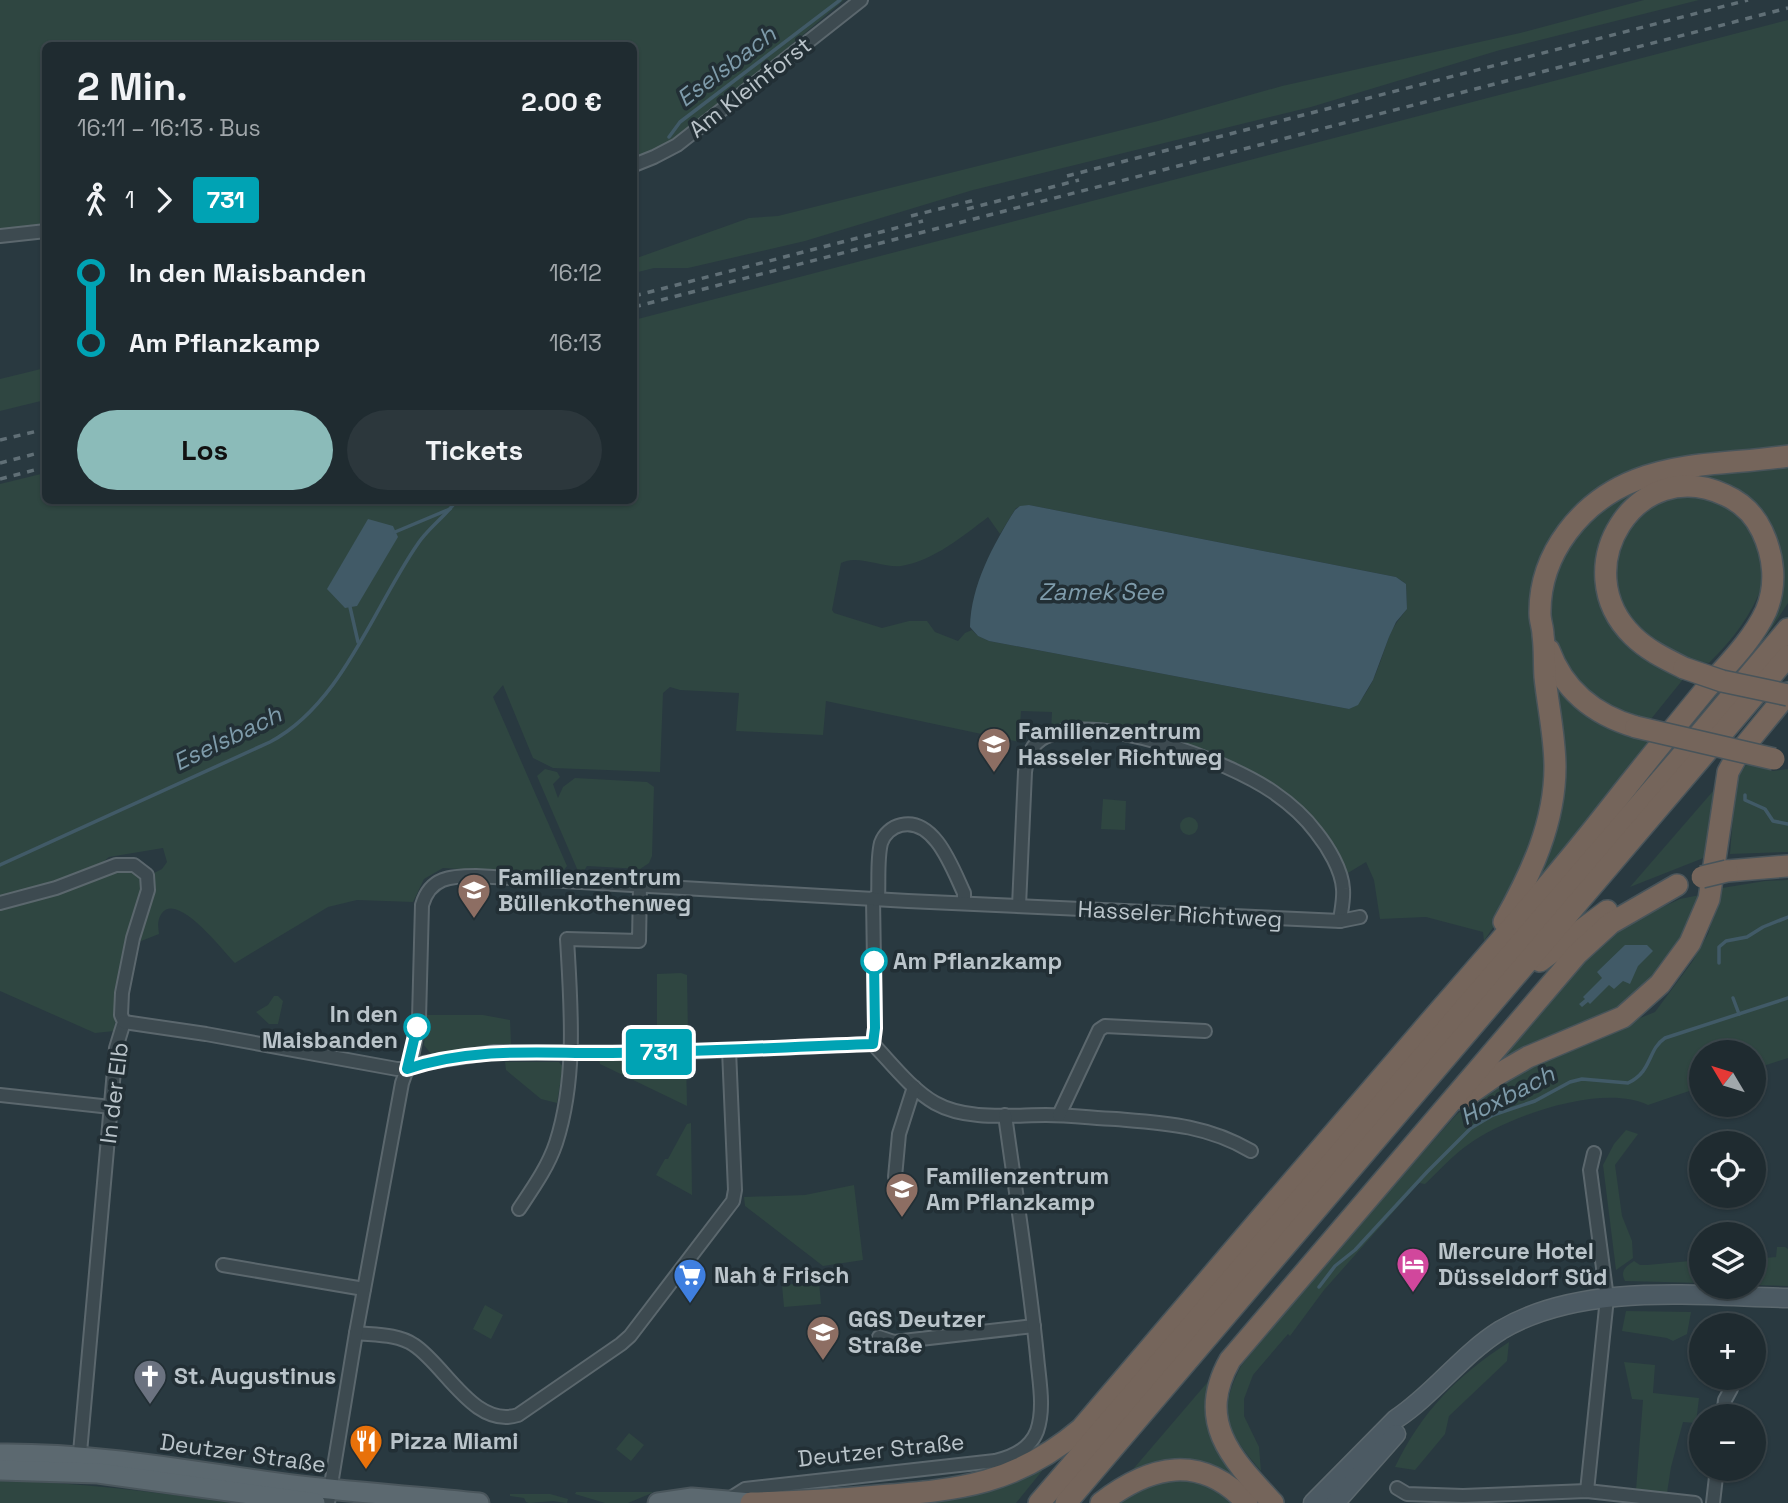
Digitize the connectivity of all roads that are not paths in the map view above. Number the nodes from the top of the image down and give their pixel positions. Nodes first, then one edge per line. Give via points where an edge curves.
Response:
1 (861, 0) edge
2 (637, 164) edge
3 (42, 231) edge
4 (0, 236) edge
5 (1788, 456) edge
6 (1788, 629) edge
7 (1543, 635) junction
8 (1788, 656) edge
9 (1788, 694) edge
10 (1781, 760) edge
11 (1788, 866) edge
12 (1677, 885) junction
13 (640, 886) junction
14 (876, 898) junction
15 (964, 902) junction
16 (0, 903) edge
17 (1019, 906) junction
18 (1360, 917) dead end
19 (1340, 921) junction
20 (1482, 960) junction
21 (1513, 980) junction
22 (124, 1022) junction
23 (1205, 1031) dead end
24 (873, 1044) junction
25 (729, 1050) junction
26 (572, 1054) junction
27 (407, 1069) junction
28 (914, 1087) junction
29 (0, 1095) edge
30 (111, 1107) junction
31 (1006, 1115) junction
32 (1059, 1115) junction
33 (1422, 1133) junction
34 (1251, 1151) dead end
35 (1594, 1153) dead end
36 (895, 1177) dead end
37 (519, 1209) dead end
38 (223, 1265) dead end
39 (364, 1289) junction
40 (1606, 1298) junction
41 (1788, 1298) edge
42 (1034, 1326) junction
43 (356, 1333) junction
44 (879, 1337) dead end
45 (1410, 1410) junction
46 (1081, 1429) junction
47 (0, 1454) edge
48 (79, 1464) junction
49 (0, 1470) edge
50 (1060, 1479) junction
51 (1716, 1481) edge
52 (1397, 1488) dead end
53 (1587, 1491) junction
54 (330, 1496) edge
55 (748, 1498) edge
56 (435, 1501) edge
57 (725, 1502) edge
58 (315, 1503) edge
59 (479, 1503) edge
60 (658, 1503) edge
61 (1039, 1503) edge
62 (1066, 1503) edge
63 (1101, 1503) edge
64 (1247, 1503) edge
65 (1273, 1503) edge
66 (1313, 1503) edge
67 (1335, 1503) edge
68 (1695, 1503) edge
69 (1713, 1503) edge

1 - 2 street, Am Kleinforst via 677,145
3 - 4 street
5 - 7 highway via 1678,468 1638,479 1592,504 1565,534 1549,564 1540,614
6 - 50 highway
7 - 10 highway, bridge via 1565,682 1580,699 1616,721
7 - 20 highway via 1555,768 1552,803 1530,874
8 - 21 highway
9 - 20 highway, bridge via 1722,681 1684,668 1633,637 1617,618 1604,579 1606,555 1629,511 1650,496 1697,486 1743,506 1758,524 1773,562 1767,609 1749,638 1658,746 1577,851
9 - 33 highway via 1728,772 1709,899 1690,943 1660,984 1623,1017 1494,1076
11 - 12 highway, bridge via 1727,871
12 - 21 highway via 1611,909
12 - 33 highway via 1628,912 1593,939
13 - 14 street, Hasseler Richtweg
13 - 26 street via 639,941 567,939
13 - 27 street, Hasseler Richtweg via 476,876 439,881 422,905 419,1019
14 - 15 street, Hasseler Richtweg
14 - 15 street via 882,840 892,828 906,824 923,829 936,841 964,892
14 - 24 street
15 - 17 street, Hasseler Richtweg
16 - 22 street, In der Elb via 116,865 134,865 144,871 148,890 122,993
17 - 19 street, Hasseler Richtweg
17 - 19 street via 1025,772 1030,751 1047,736 1099,731 1129,734 1185,751 1273,792 1316,831 1330,852 1343,888
18 - 19 street, Hasseler Richtweg
20 - 46 highway
21 - 62 highway
22 - 27 street
22 - 30 street, In der Elb via 116,1048
23 - 32 street via 1105,1026
24 - 25 street
24 - 28 street
25 - 26 street
25 - 43 street via 733,1201 621,1344 517,1415 497,1417 460,1392 413,1344
26 - 27 street via 495,1052
26 - 37 street via 556,1144
27 - 39 street
28 - 31 street via 956,1112
28 - 36 street via 899,1134
29 - 30 street
30 - 48 street, In der Elb
31 - 32 street
31 - 42 street
32 - 34 street via 1180,1124 1229,1138
33 - 65 highway via 1244,1343 1221,1377 1216,1412 1221,1437 1235,1461
35 - 40 street via 1590,1170
38 - 39 street
39 - 43 street
40 - 41 main road
40 - 45 main road via 1564,1305 1500,1331 1468,1354
40 - 53 street
42 - 44 street via 894,1342
42 - 55 street, Deutzer Straße via 1041,1404 1037,1432 1017,1454
43 - 54 street
45 - 66 main road
45 - 67 main road via 1402,1426
46 - 50 highway
46 - 55 highway via 1031,1464 959,1489 819,1502
47 - 48 main road, Deutzer Straße
48 - 49 main road, Deutzer Straße
48 - 54 main road, Deutzer Straße via 165,1466
48 - 58 main road, Deutzer Straße
50 - 61 highway
51 - 69 street
52 - 53 street via 1407,1494 1462,1496
53 - 68 street
54 - 56 main road, Deutzer Straße
55 - 57 main road
56 - 59 main road, Deutzer Straße
57 - 60 main road via 679,1499
63 - 64 highway via 1132,1481 1173,1470 1223,1482

